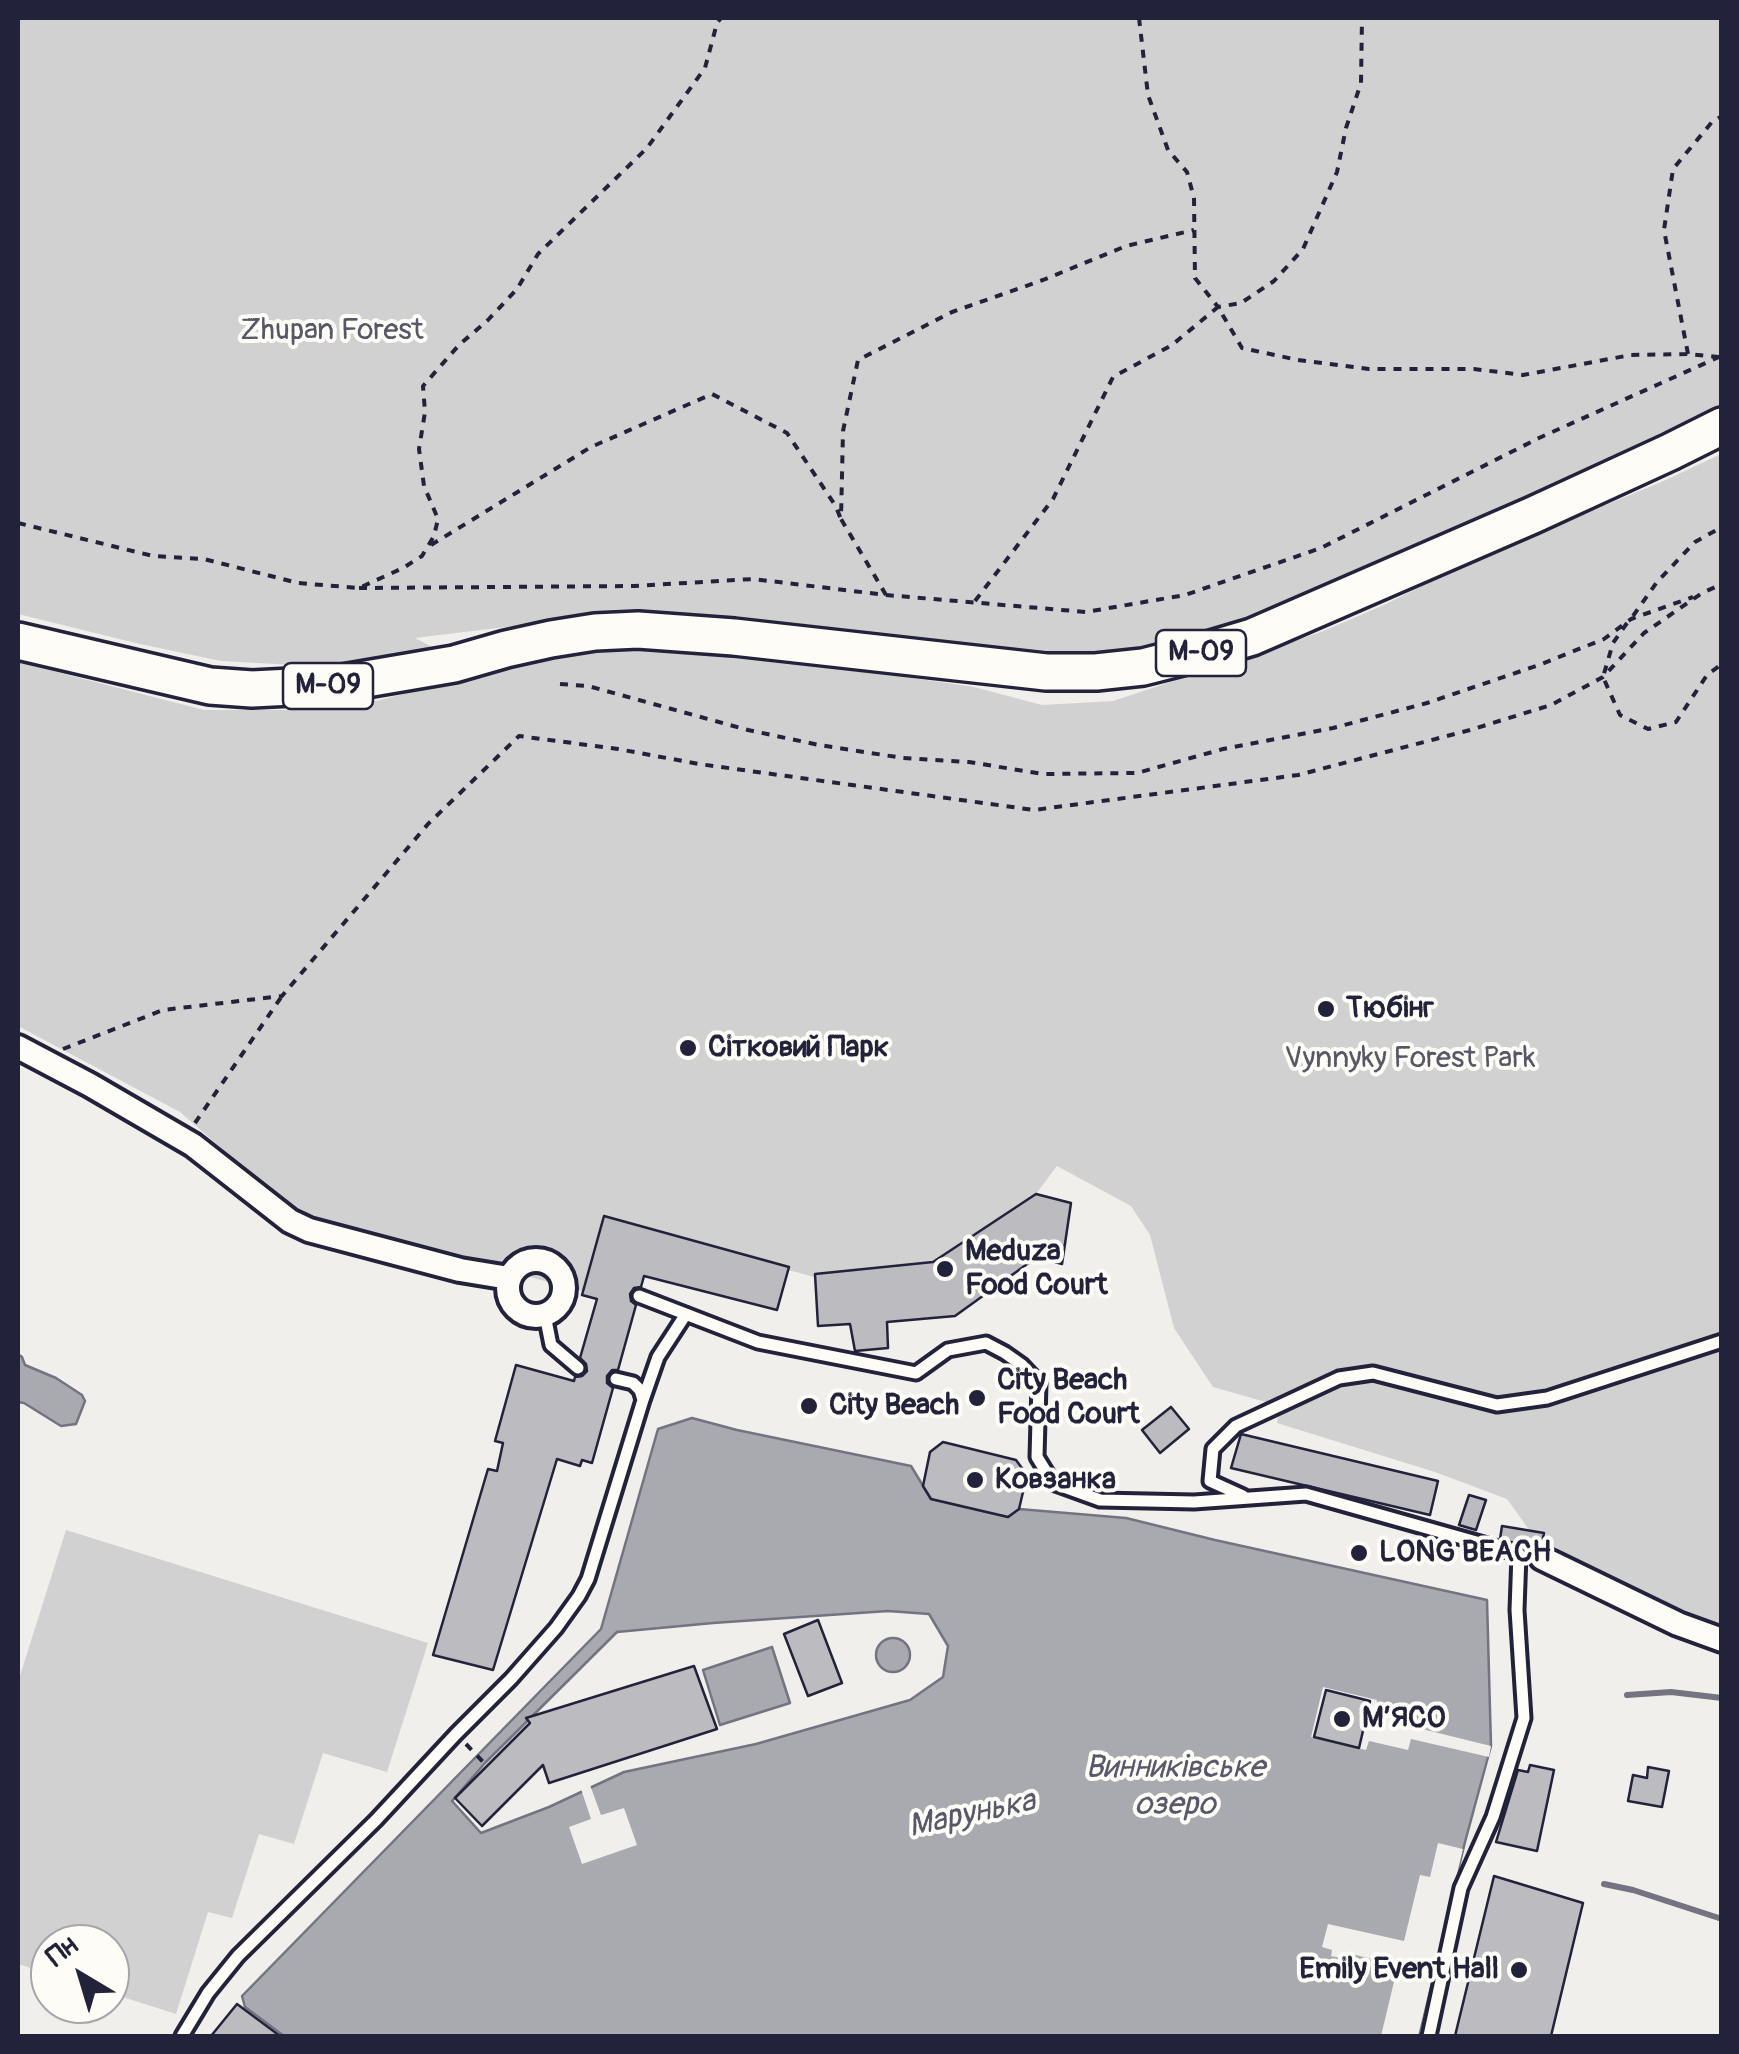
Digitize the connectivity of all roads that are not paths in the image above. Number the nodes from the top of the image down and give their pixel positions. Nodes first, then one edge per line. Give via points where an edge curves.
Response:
1 (1722, 426) edge
2 (18, 641) edge
3 (28, 1053) edge
4 (509, 1278) junction
5 (638, 1296) dead end
6 (686, 1314) junction
7 (545, 1315) junction
8 (1722, 1342) edge
9 (578, 1368) dead end
10 (616, 1380) dead end
11 (643, 1400) junction
12 (1248, 1498) junction
13 (1530, 1556) junction
14 (1722, 1640) edge
15 (182, 2036) edge
16 (1429, 2036) edge

1 - 2 main road, М-09 via 1252,637 1096,672 638,630 551,639 331,686 252,689 210,686
3 - 4 street via 184,1140 309,1230
4 - 7 street via 514,1306 528,1316
4 - 7 street via 536,1260 559,1271 563,1296
5 - 6 lane
6 - 11 lane via 658,1358
6 - 12 lane via 758,1342 916,1374 948,1350 986,1344 1039,1382 1036,1457 1052,1483 1100,1500
7 - 9 lane via 551,1345
8 - 12 lane via 1547,1398 1497,1405 1373,1373 1339,1378 1236,1426 1213,1449 1210,1481
10 - 11 lane via 633,1383
11 - 15 lane via 588,1579 556,1628 238,1956
12 - 13 lane via 1306,1494
13 - 14 street
13 - 16 lane via 1518,1610 1524,1718 1493,1817 1461,1888

